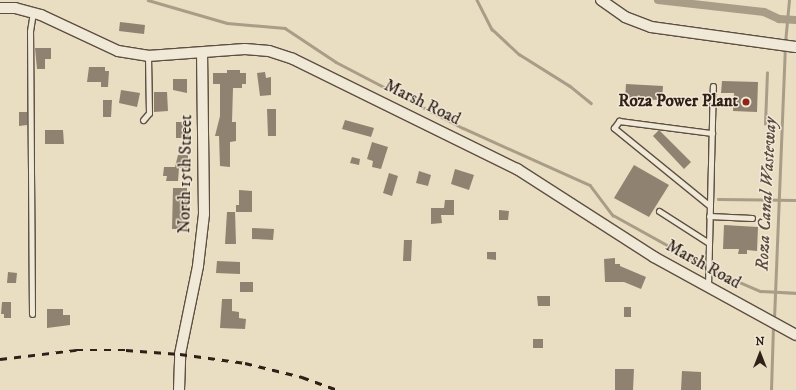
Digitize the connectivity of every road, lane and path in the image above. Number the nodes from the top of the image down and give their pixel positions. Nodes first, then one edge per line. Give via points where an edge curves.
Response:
1 (601, 0) edge
2 (0, 8) edge
3 (33, 13) junction
4 (796, 47) edge
5 (202, 53) junction
6 (148, 56) junction
7 (713, 86) dead end
8 (143, 120) dead end
9 (712, 133) junction
10 (710, 206) junction
11 (660, 211) dead end
12 (710, 216) junction
13 (752, 218) dead end
14 (709, 243) junction
15 (708, 286) junction
16 (32, 314) dead end
17 (794, 334) edge
18 (179, 390) edge

1 - 4 street via 625,17 651,27
2 - 3 street, Marsh Road via 15,8
3 - 6 street, Marsh Road via 118,51
3 - 16 lane via 30,31
5 - 6 street, Marsh Road
5 - 15 street, Marsh Road via 245,49 269,51 300,62 517,169 654,257
5 - 18 street, North 15th Street via 204,214 198,266 180,354
6 - 8 lane via 149,113
7 - 9 lane
9 - 10 lane
9 - 10 lane via 619,121 614,128
10 - 12 lane
11 - 14 lane
12 - 13 lane
12 - 14 lane
14 - 15 lane
15 - 17 street, Marsh Road

